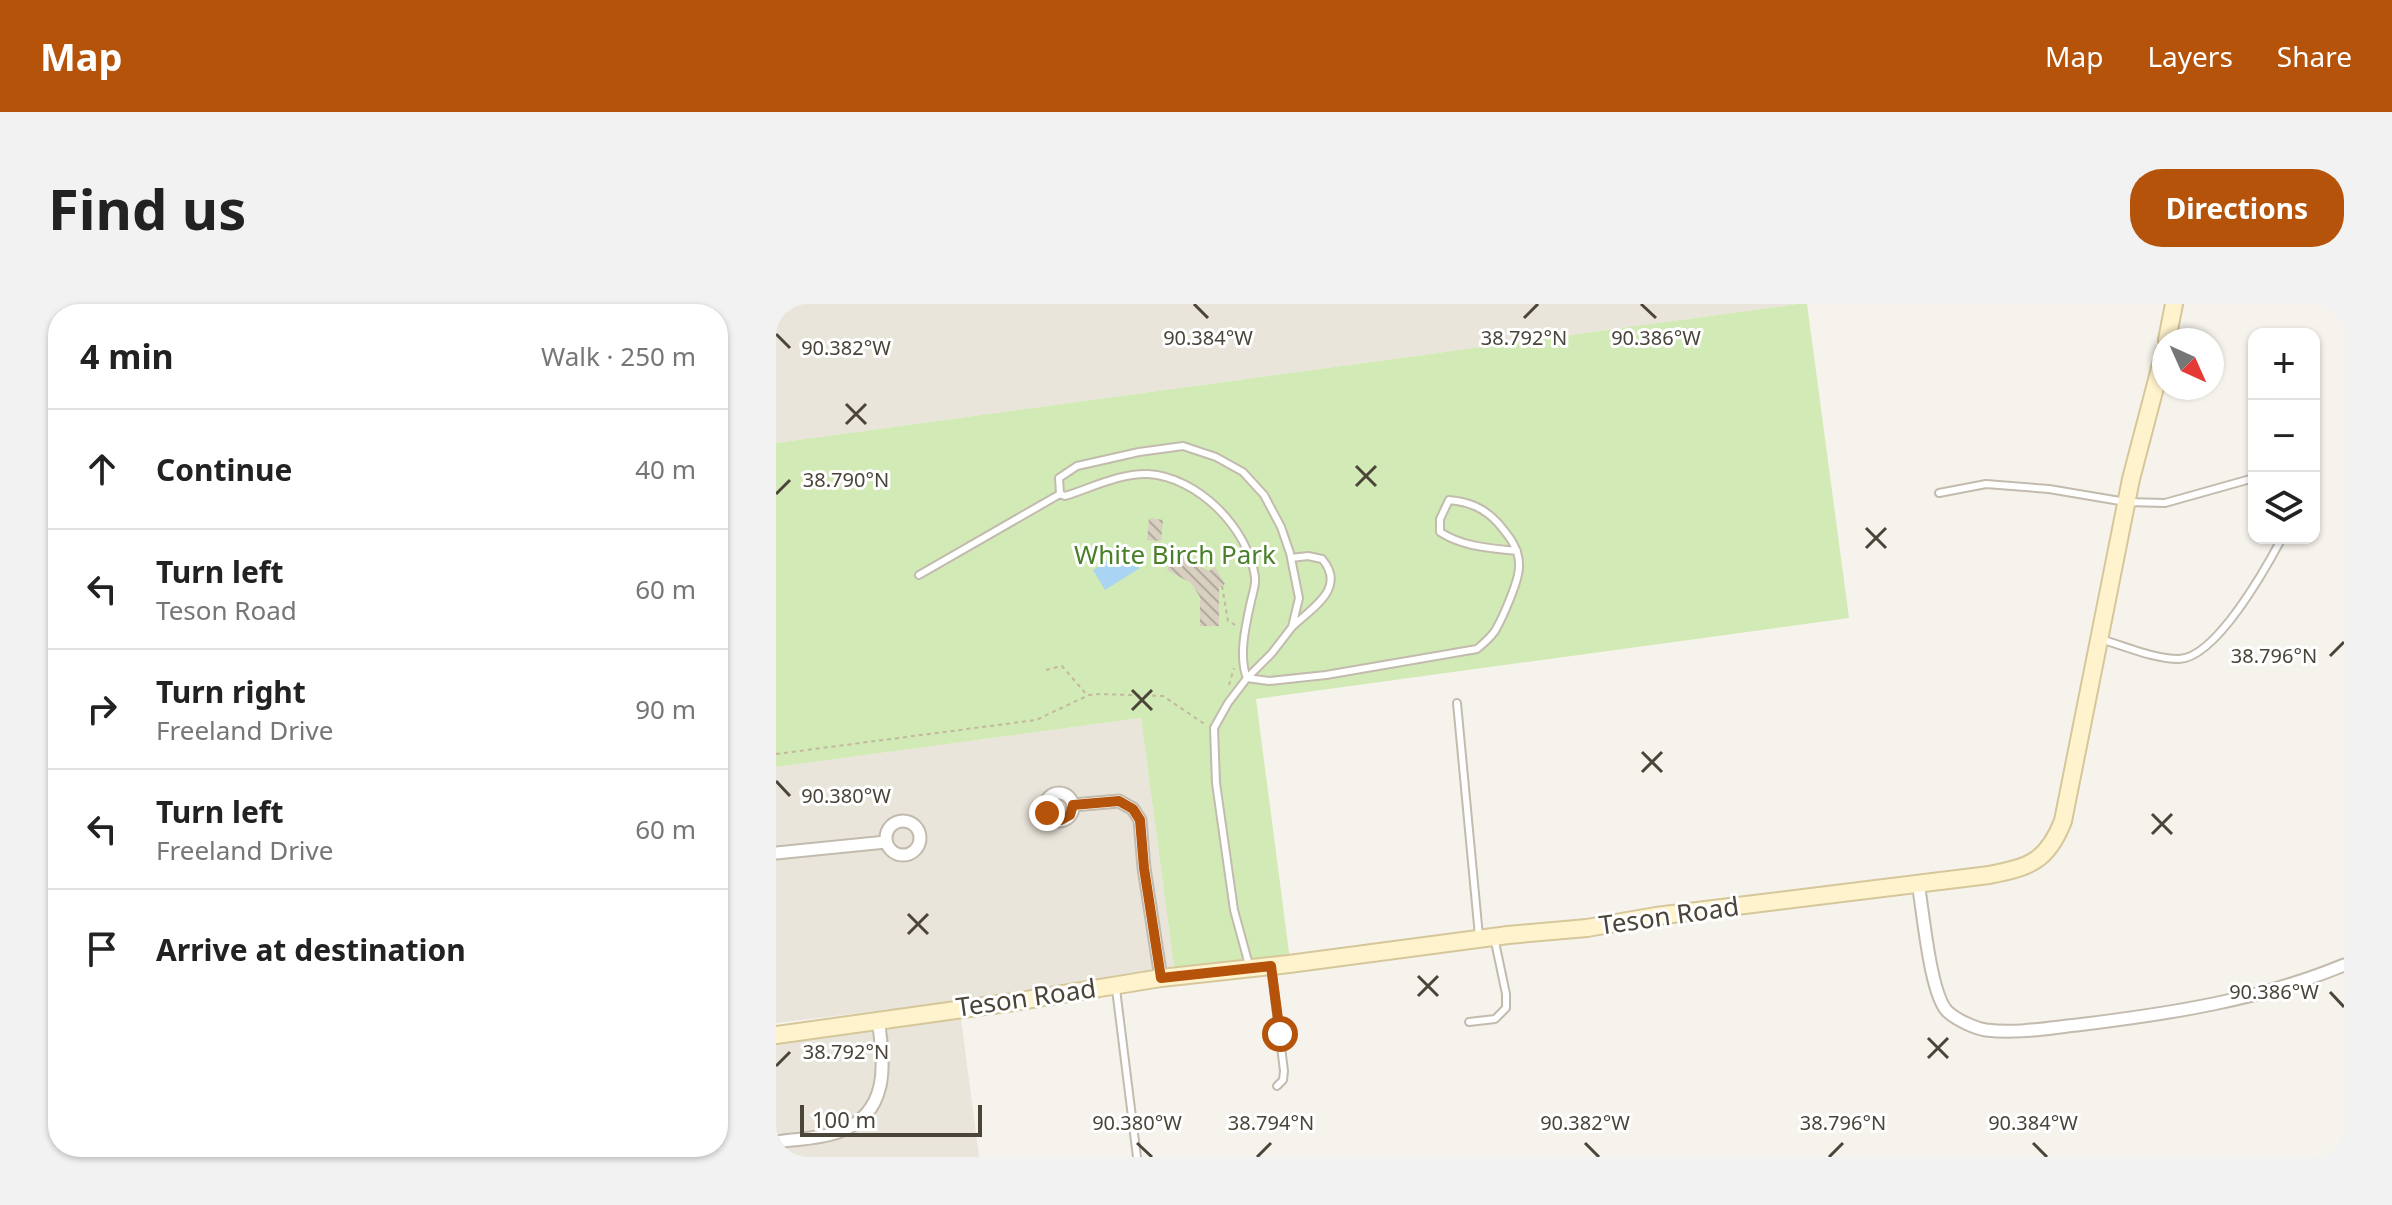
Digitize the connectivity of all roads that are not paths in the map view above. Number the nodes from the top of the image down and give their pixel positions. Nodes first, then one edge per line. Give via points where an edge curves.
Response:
1 (2174, 304) edge
2 (2169, 328) edge
3 (2152, 400) edge
4 (2248, 480) edge
5 (1939, 493) dead end
6 (1060, 494) junction
7 (2126, 502) junction
8 (2278, 544) edge
9 (1517, 551) junction
10 (1291, 558) junction
11 (919, 575) dead end
12 (1292, 627) junction
13 (2098, 639) junction
14 (1247, 678) junction
15 (1457, 703) dead end
16 (1073, 805) dead end
17 (886, 842) dead end
18 (776, 853) edge
19 (1918, 883) junction
20 (1487, 938) junction
21 (2344, 965) edge
22 (1271, 966) junction
23 (1250, 969) junction
24 (1161, 978) junction
25 (1115, 985) junction
26 (878, 1020) junction
27 (1469, 1022) dead end
28 (776, 1035) edge
29 (1277, 1086) dead end
30 (776, 1142) edge
31 (1137, 1157) edge

1 - 2 street
3 - 7 street, Teson Road
4 - 7 lane via 2165,503
5 - 7 lane via 1986,484
6 - 10 lane via 1059,478 1077,466 1183,446 1243,472 1264,495
6 - 11 lane
6 - 14 lane via 1125,477 1172,479 1205,498 1240,532 1256,579 1241,664
7 - 13 street, Teson Road
8 - 13 lane via 2230,622 2184,659
9 - 9 lane via 1492,517 1469,502 1449,500 1440,532 1452,540
9 - 14 lane via 1520,569 1509,597 1494,632 1477,649 1326,675
10 - 12 lane via 1299,598
10 - 12 lane via 1322,559 1333,577 1324,597
12 - 14 lane
13 - 19 street, Teson Road via 2063,821 2046,852 2020,869
14 - 23 lane via 1214,728 1213,746 1234,910
15 - 20 lane
16 - 24 street via 1119,801 1140,820
17 - 18 street
19 - 20 street, Teson Road
19 - 21 street via 1936,993 1947,1011 1982,1029 2036,1029 2188,1008 2276,990
20 - 22 street, Teson Road
20 - 27 lane via 1506,1008 1495,1019
22 - 23 street, Teson Road
22 - 29 lane via 1284,1071
23 - 24 street, Teson Road
24 - 25 street, Teson Road
25 - 26 street, Teson Road
25 - 31 lane
26 - 28 street, Teson Road
26 - 30 street via 884,1061 878,1097 871,1106 837,1132

